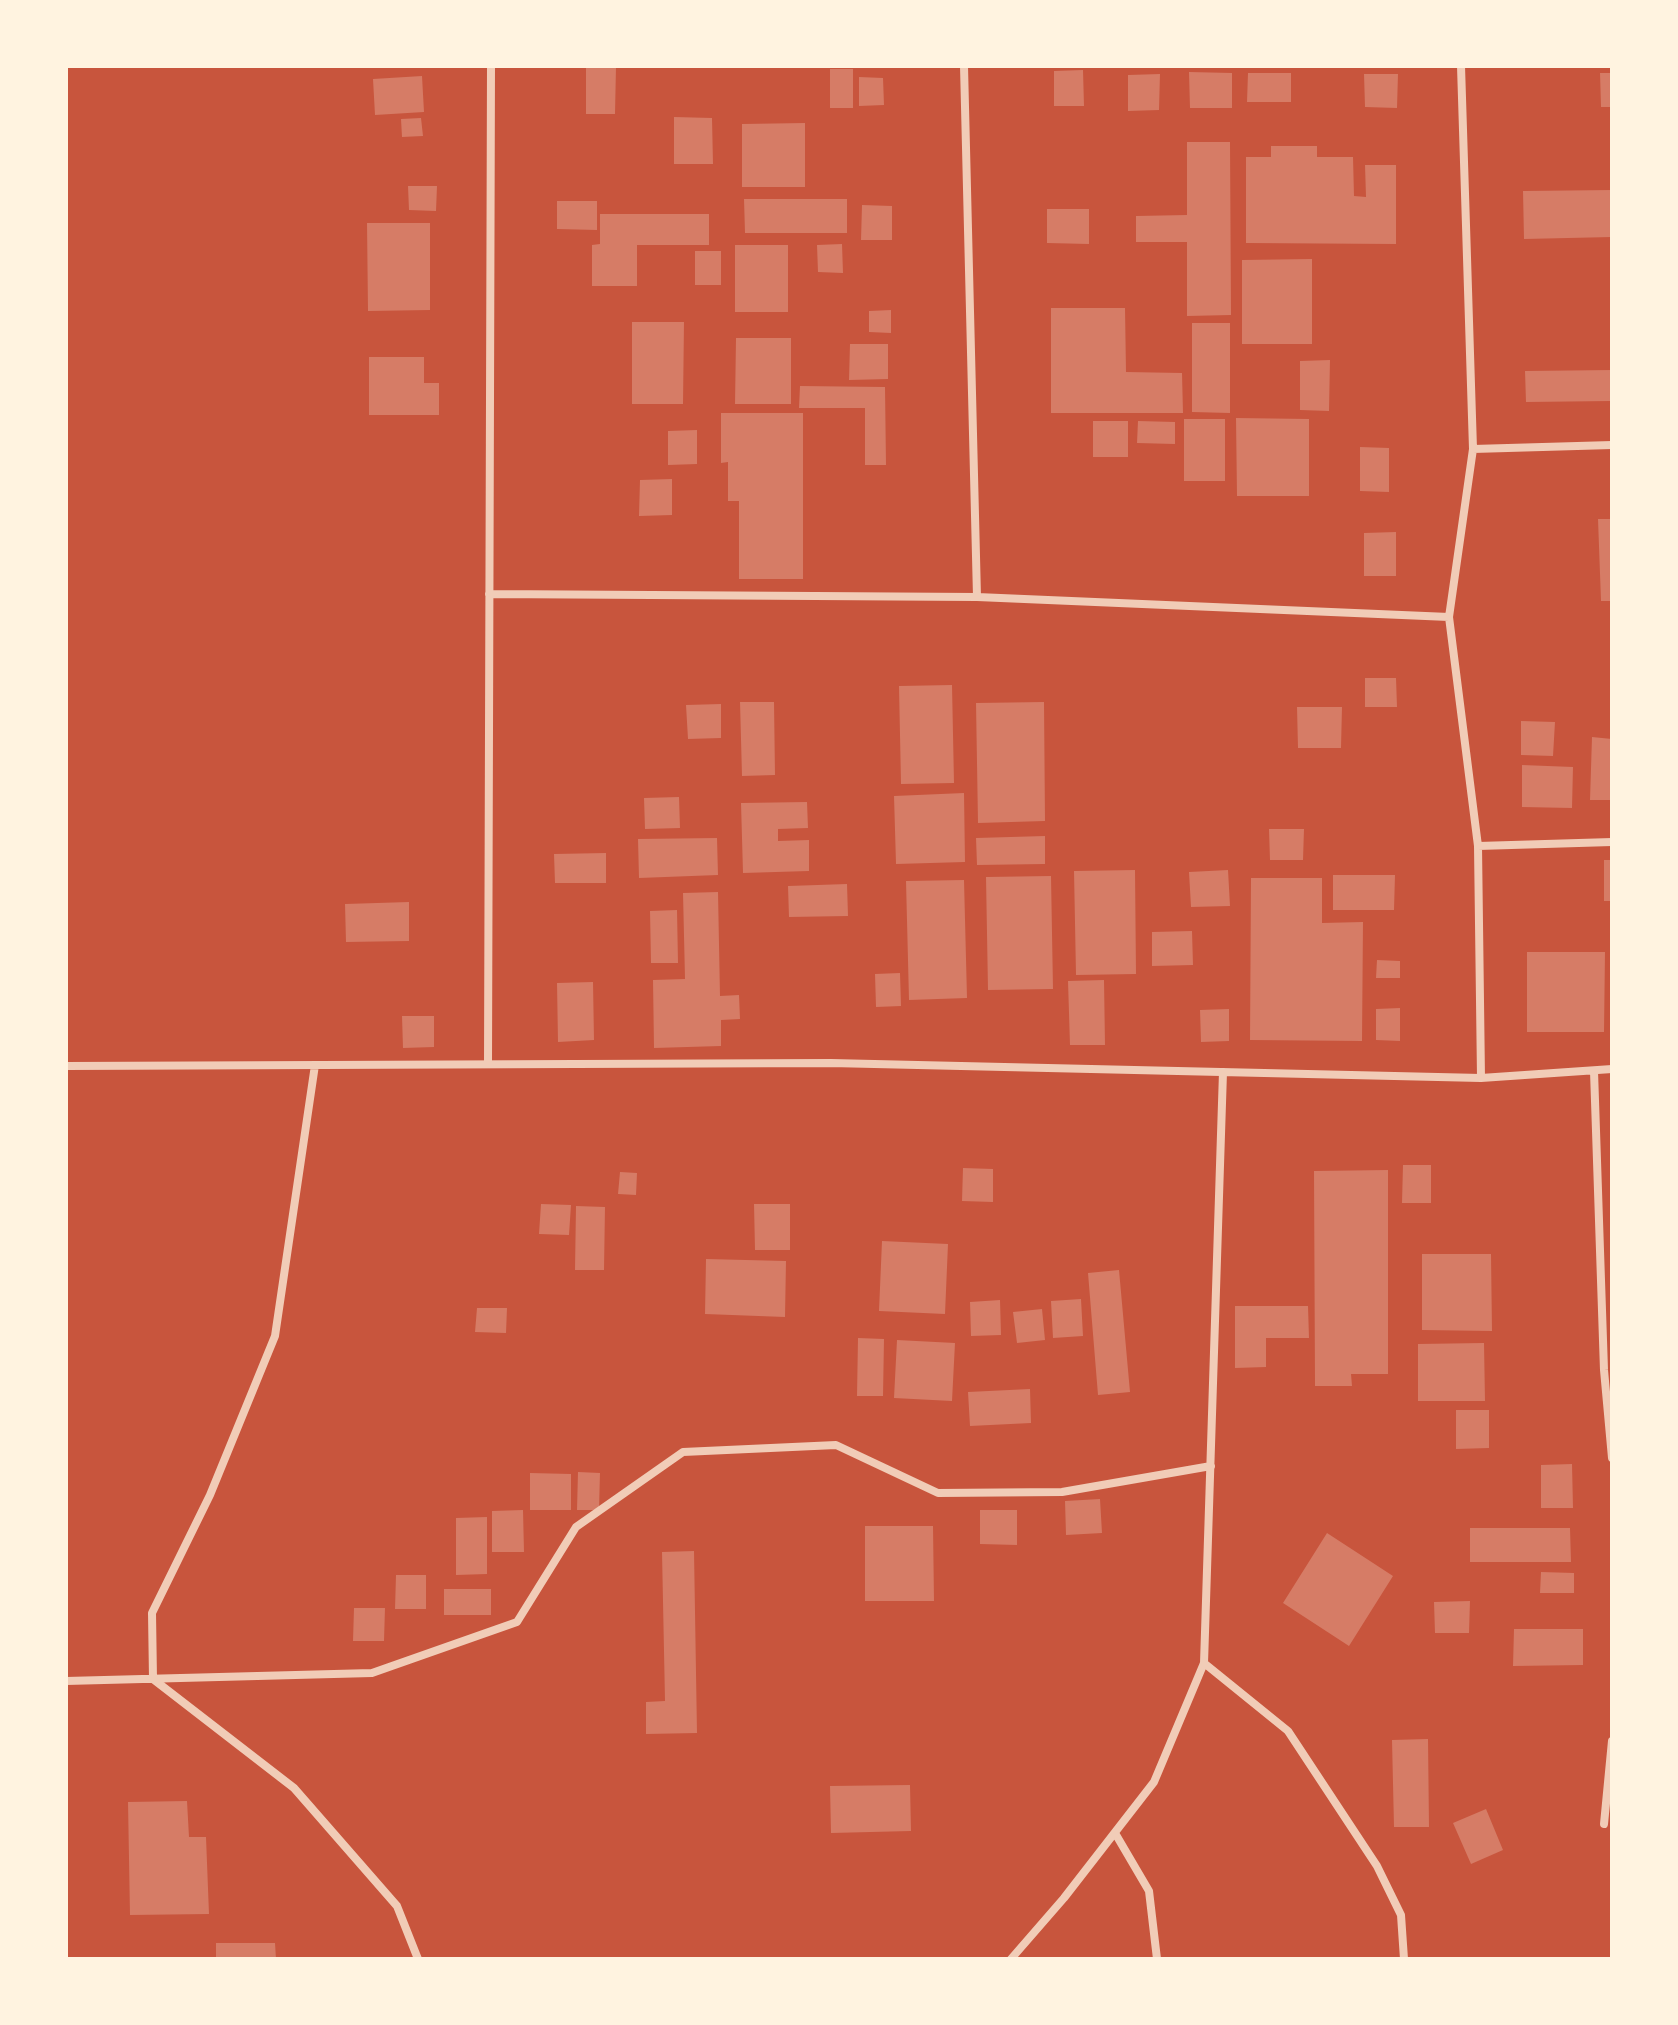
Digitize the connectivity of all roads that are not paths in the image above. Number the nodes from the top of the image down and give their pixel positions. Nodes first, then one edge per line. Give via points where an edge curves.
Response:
1 (491, 66) edge
2 (964, 66) edge
3 (1461, 66) edge
4 (1612, 445) edge
5 (1473, 449) junction
6 (489, 594) junction
7 (977, 597) junction
8 (1449, 617) junction
9 (1612, 842) edge
10 (1478, 846) junction
11 (488, 1064) junction
12 (315, 1065) junction
13 (66, 1066) edge
14 (1612, 1069) edge
15 (1594, 1071) junction
16 (1223, 1072) junction
17 (1481, 1078) junction
18 (1612, 1458) edge
19 (1211, 1466) junction
20 (1204, 1663) junction
21 (153, 1679) junction
22 (66, 1681) edge
23 (1612, 1741) edge
24 (1604, 1824) dead end
25 (1115, 1833) junction
26 (418, 1959) edge
27 (1011, 1959) edge
28 (1157, 1959) edge
29 (1404, 1959) edge

1 - 6 street
2 - 7 street
3 - 5 street
4 - 5 street
5 - 8 street
6 - 7 street
6 - 11 street
7 - 8 street
8 - 10 street
9 - 10 street
10 - 17 street
11 - 12 street
11 - 16 street via 831,1063
12 - 13 street
12 - 21 street via 275,1336 210,1495 152,1613
14 - 15 street
15 - 17 street
15 - 18 street
16 - 17 street
16 - 19 street
19 - 20 street
19 - 21 street via 1062,1492 938,1493 836,1445 683,1452 576,1527 517,1622 372,1673
20 - 25 street via 1154,1782
20 - 29 street via 1288,1731 1377,1866 1401,1915
21 - 22 street
21 - 26 street via 294,1788 397,1906
23 - 24 street
25 - 27 street
25 - 28 street via 1149,1891

